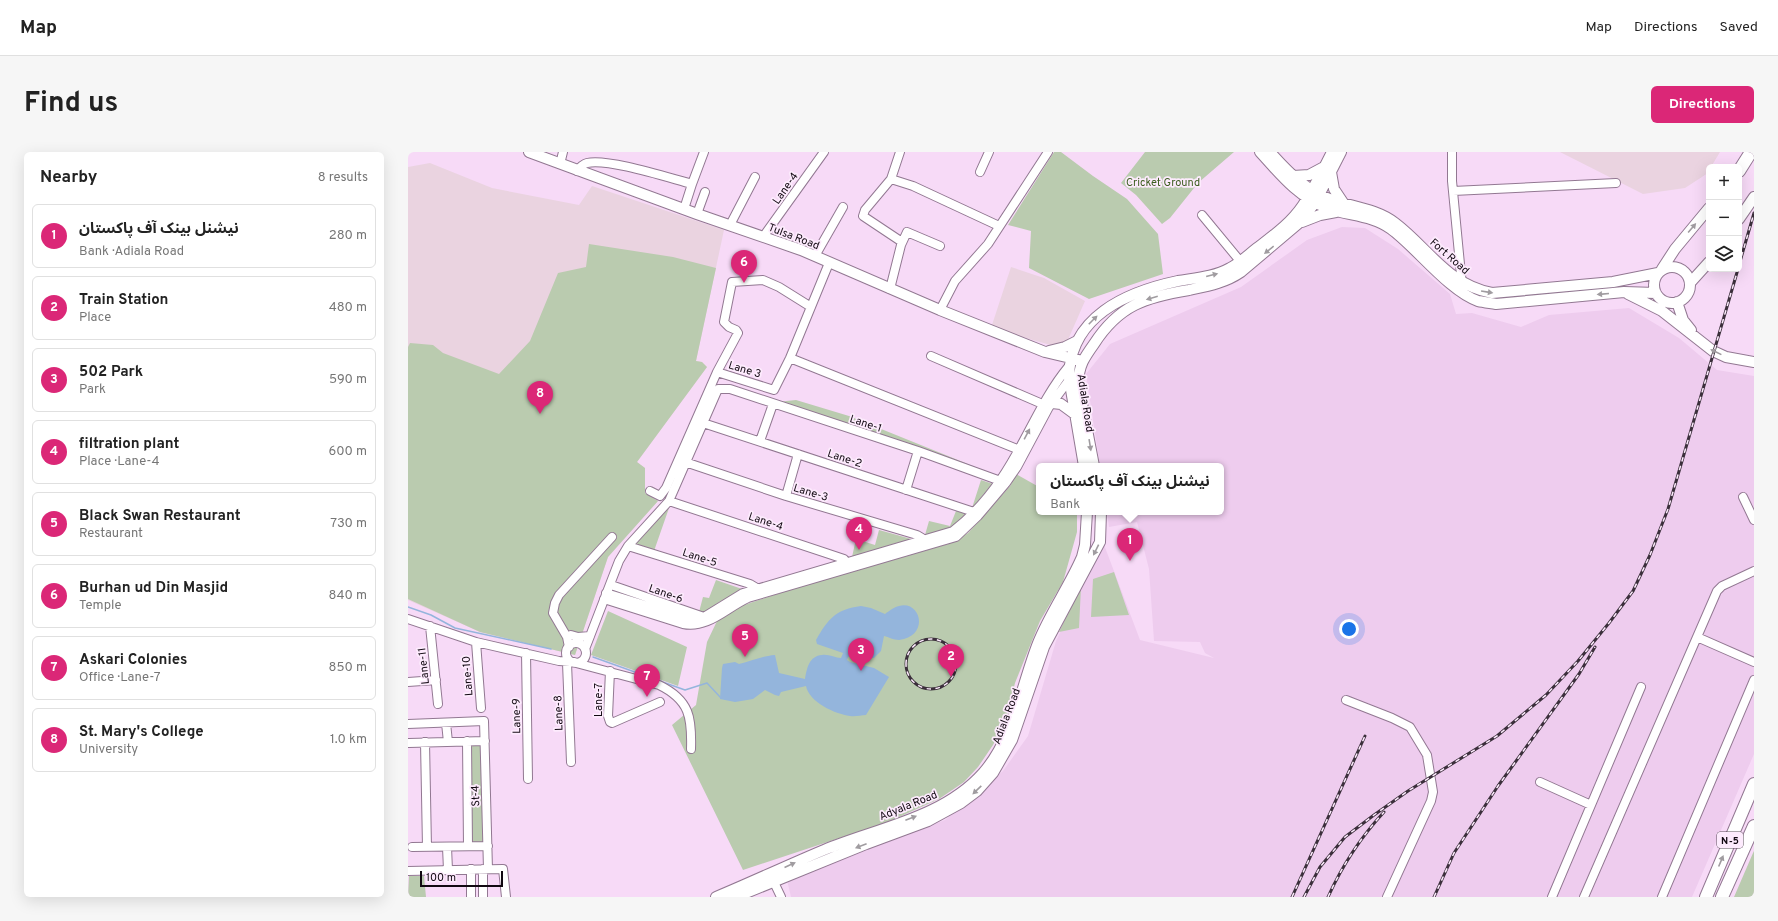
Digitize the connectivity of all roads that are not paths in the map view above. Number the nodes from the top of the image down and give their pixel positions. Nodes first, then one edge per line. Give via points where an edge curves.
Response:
1 (529, 152) edge
2 (563, 152) edge
3 (704, 152) edge
4 (900, 152) edge
5 (989, 152) edge
6 (1048, 152) edge
7 (1260, 152) edge
8 (1270, 152) edge
9 (1332, 152) edge
10 (1341, 152) edge
11 (1452, 152) edge
12 (1751, 152) edge
13 (821, 153) edge
14 (1754, 154) edge
15 (560, 164) junction
16 (1742, 166) edge
17 (1742, 168) edge
18 (1328, 169) junction
19 (578, 170) junction
20 (980, 172) dead end
21 (755, 177) dead end
22 (891, 178) junction
23 (1291, 180) junction
24 (1616, 183) dead end
25 (692, 184) junction
26 (1453, 191) junction
27 (705, 192) dead end
28 (1313, 196) junction
29 (1754, 197) edge
30 (843, 207) dead end
31 (1343, 208) junction
32 (684, 209) junction
33 (1706, 212) edge
34 (697, 214) junction
35 (1202, 215) dead end
36 (1742, 215) edge
37 (1298, 219) junction
38 (730, 225) junction
39 (999, 226) junction
40 (763, 237) junction
41 (902, 242) junction
42 (940, 246) dead end
43 (1674, 249) junction
44 (815, 256) junction
45 (1240, 261) junction
46 (829, 263) junction
47 (1706, 265) edge
48 (1660, 271) junction
49 (1629, 280) junction
50 (1690, 283) junction
51 (1462, 288) junction
52 (890, 289) junction
53 (1624, 292) junction
54 (1656, 293) junction
55 (1677, 302) junction
56 (811, 306) junction
57 (940, 310) junction
58 (1077, 341) junction
59 (1700, 342) junction
60 (1045, 352) junction
61 (931, 356) dead end
62 (790, 358) junction
63 (1754, 362) edge
64 (1075, 364) junction
65 (717, 372) junction
66 (1069, 378) junction
67 (773, 404) junction
68 (1048, 405) junction
69 (1076, 415) junction
70 (703, 423) junction
71 (760, 441) junction
72 (918, 451) junction
73 (1022, 451) junction
74 (798, 454) junction
75 (685, 462) junction
76 (1084, 463) edge
77 (1093, 463) edge
78 (1003, 481) junction
79 (906, 490) junction
80 (650, 491) dead end
81 (786, 496) junction
82 (1743, 497) dead end
83 (669, 501) junction
84 (976, 514) junction
85 (1087, 515) edge
86 (1101, 515) edge
87 (1754, 520) edge
88 (612, 536) dead end
89 (926, 543) junction
90 (628, 546) junction
91 (849, 565) junction
92 (1754, 571) edge
93 (614, 586) dead end
94 (761, 591) junction
95 (605, 596) junction
96 (408, 619) edge
97 (708, 619) junction
98 (430, 626) junction
99 (564, 630) junction
100 (571, 635) junction
101 (590, 636) junction
102 (1697, 637) junction
103 (476, 642) junction
104 (582, 646) junction
105 (568, 648) junction
106 (526, 653) junction
107 (548, 658) junction
108 (575, 662) junction
109 (1754, 662) edge
110 (610, 671) junction
111 (436, 680) junction
112 (1754, 680) edge
113 (408, 682) edge
114 (1642, 687) dead end
115 (1346, 700) dead end
116 (660, 702) dead end
117 (438, 704) dead end
118 (481, 708) dead end
119 (446, 723) junction
120 (408, 724) edge
121 (467, 741) junction
122 (484, 741) junction
123 (425, 742) junction
124 (448, 742) junction
125 (409, 743) edge
126 (691, 749) dead end
127 (571, 762) dead end
128 (528, 779) dead end
129 (1540, 782) dead end
130 (1754, 784) edge
131 (1591, 805) junction
132 (1754, 826) edge
133 (468, 846) junction
134 (488, 846) junction
135 (412, 847) dead end
136 (427, 847) junction
137 (447, 847) junction
138 (471, 869) junction
139 (486, 869) junction
140 (448, 870) junction
141 (408, 871) edge
142 (771, 877) junction
143 (471, 897) edge
144 (484, 897) edge
145 (506, 897) edge
146 (716, 897) edge
147 (736, 897) edge
148 (781, 897) edge
149 (1387, 897) edge
150 (1552, 897) edge
151 (1584, 897) edge
152 (1662, 897) edge
153 (1706, 897) edge
154 (1722, 897) edge

1 - 15 main road, Tulsa Road
2 - 15 street
3 - 25 street
4 - 22 street
5 - 20 street
6 - 39 street
7 - 23 main road
8 - 23 main road
9 - 18 main road
10 - 18 main road
11 - 26 street
12 - 16 highway
13 - 40 street, Lane-4
14 - 17 main road
15 - 19 main road, Tulsa Road
18 - 23 main road
18 - 28 main road
18 - 31 main road
19 - 25 street via 587,163 604,162
19 - 32 main road, Tulsa Road
21 - 38 street
22 - 39 street
22 - 41 street via 864,210 863,216
23 - 28 main road, Fort Road
23 - 37 main road via 1298,201
24 - 26 street
25 - 32 street
26 - 51 street
27 - 34 street
28 - 31 main road, Fort Road
28 - 37 main road
29 - 36 main road
30 - 44 street
31 - 37 main road
31 - 51 main road, Fort Road via 1383,216 1395,223
32 - 34 main road, Tulsa Road
43 -> 33 main road
34 - 38 main road, Tulsa Road
35 - 45 street
37 - 45 main road
37 -> 64 main road, Adiala Road via 1282,240 1232,278 1214,285 1147,299 1120,313
38 - 40 main road, Tulsa Road
39 - 57 street via 988,244 955,281
40 - 44 main road, Tulsa Road
41 - 42 street via 907,232
41 - 52 street
43 - 48 main road
43 - 49 main road via 1653,267
44 - 46 main road, Tulsa Road
58 -> 45 main road via 1100,314 1119,300 1177,281 1213,276
46 - 52 main road, Tulsa Road
46 - 56 street, Lane 3
47 - 50 main road
48 - 49 main road, Fort Road
48 - 50 main road via 1668,267 1680,268
48 - 54 main road via 1654,283
51 -> 49 main road, Fort Road via 1492,293
50 - 55 main road via 1685,297
53 -> 51 main road, Fort Road via 1496,304 1478,301
52 - 57 main road, Tulsa Road
53 - 54 main road, Fort Road
53 - 59 main road via 1662,311
54 - 55 main road via 1663,300
55 - 59 main road via 1683,320
56 - 62 street, Lane 3
56 - 65 street via 763,280 732,282 724,322 738,331
57 - 60 main road, Tulsa Road
58 - 60 main road
58 - 64 main road
63 -> 59 main road via 1726,357
60 - 64 main road, Tulsa Road
61 - 68 street
62 - 65 street, Lane 3 via 774,390
62 - 73 street
64 - 66 main road, Adiala Road
64 - 68 street via 1057,381
64 -> 77 main road, Adiala Road
65 - 80 street, Lane 3 via 666,488 660,496
66 - 68 street
66 - 69 main road, Adiala Road
67 - 70 street, Lane-1 via 730,389 718,389
67 - 71 street
67 - 72 street, Lane-1
68 - 69 main road via 1061,404
68 - 73 street
69 - 76 main road, Adiala Road
70 - 71 street, Lane-2
70 - 75 street
71 - 74 street, Lane-2
72 - 78 street, Lane-1
72 - 79 street
73 - 78 street
74 - 79 street, Lane-2
74 - 81 street
75 - 81 street, Lane-3
75 - 83 street
78 - 84 street
79 - 84 street, Lane-2
81 - 89 street, Lane-3 via 917,535
82 - 87 street
83 - 90 street
83 - 91 street, Lane-4 via 844,559
84 - 89 street via 956,537
142 -> 85 main road, Adyala Road via 857,837 931,810 954,798 983,773 1012,720 1038,642 1084,551
86 -> 142 main road, Adiala Road via 1100,542 1044,647 1012,740 993,773 977,791 928,821
88 - 99 street via 559,595 553,613
89 - 91 street
90 - 94 street, Lane-5
90 - 95 street
91 - 94 street
92 - 102 street via 1719,588
93 - 97 street, Lane-6
94 - 97 street
95 - 97 street via 691,625 702,624
95 - 101 street
96 - 98 street
98 - 103 street
98 - 111 street, Lane-11
99 - 100 street
99 - 105 street
100 - 101 street
100 - 104 street
101 - 104 street
102 - 109 street
102 - 151 street
103 - 106 street
103 - 118 street, Lane-10
104 - 105 street via 573,644
104 - 108 street via 586,654
105 - 107 street
105 - 108 street via 567,657
106 - 107 street
106 - 128 street, Lane-9
107 - 108 street
108 - 110 street
108 - 127 street, Lane-8
110 - 116 street, Lane-7 via 610,722
110 - 126 street via 659,685 679,698 690,718
111 - 113 street
111 - 117 street, Lane-11
112 - 152 street
114 - 131 street
115 - 149 street via 1410,727 1428,755 1433,792 1431,801
119 - 120 street
119 - 122 street, St-4 via 484,722
119 - 124 street
121 - 122 street
121 - 124 street
121 - 133 street
122 - 134 street, St-4
123 - 124 street
123 - 125 street
123 - 136 street
129 - 131 street
153 -> 130 highway, N-5
131 - 150 street
132 - 154 highway, N-5
133 - 134 street
133 - 137 street
134 - 139 street, St-4
135 - 136 street
136 - 137 street
137 - 140 street
138 - 139 street
138 - 140 street
138 - 143 street
139 - 144 street, St-4
139 - 145 street via 504,868
140 - 141 street
142 - 146 main road, Adyala Road
142 - 147 main road, Adiala Road
142 - 148 street

